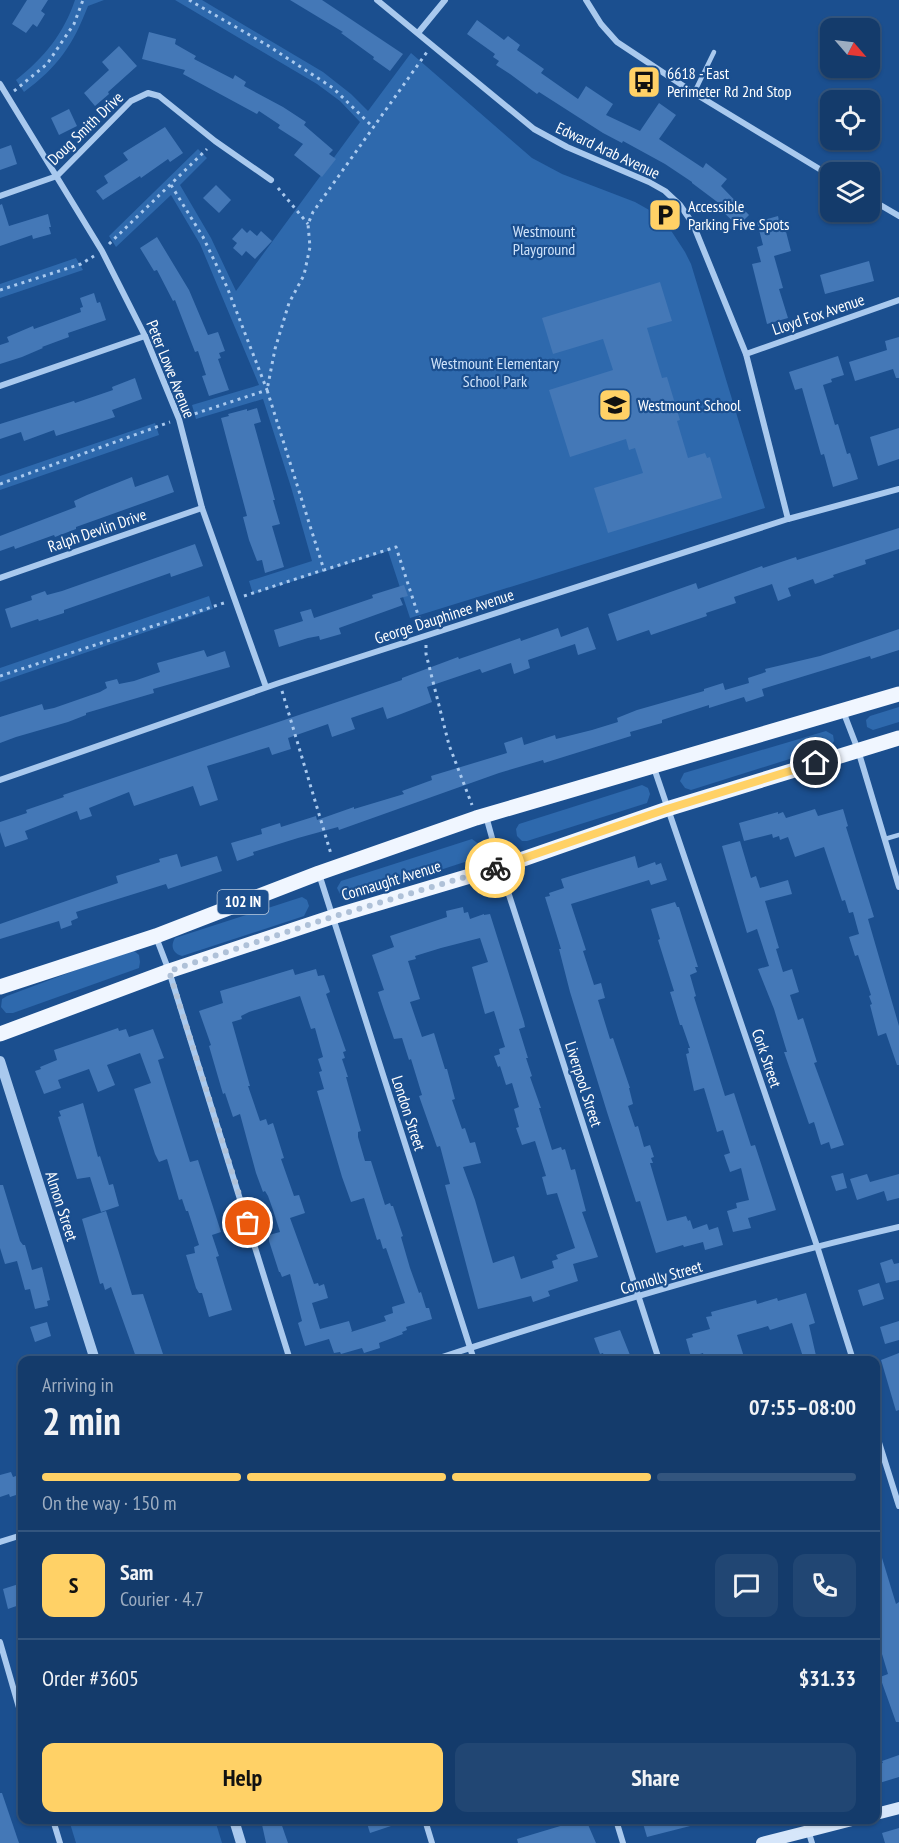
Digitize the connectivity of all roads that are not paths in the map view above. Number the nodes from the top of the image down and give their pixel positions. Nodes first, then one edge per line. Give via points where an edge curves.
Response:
1 (376, 0) edge
2 (445, 0) edge
3 (586, 0) edge
4 (418, 33) junction
5 (714, 52) dead end
6 (0, 84) edge
7 (694, 93) junction
8 (820, 169) edge
9 (57, 176) junction
10 (271, 180) road end
11 (0, 196) edge
12 (880, 205) edge
13 (899, 216) edge
14 (899, 300) edge
15 (145, 336) junction
16 (746, 354) junction
17 (0, 386) edge
18 (899, 489) edge
19 (202, 508) junction
20 (788, 519) junction
21 (0, 578) edge
22 (266, 687) junction
23 (899, 694) edge
24 (843, 709) junction
25 (899, 738) edge
26 (858, 750) junction
27 (653, 765) junction
28 (0, 780) edge
29 (667, 809) junction
30 (486, 816) junction
31 (899, 836) edge
32 (885, 839) junction
33 (500, 867) junction
34 (319, 873) junction
35 (899, 887) edge
36 (332, 917) junction
37 (156, 936) junction
38 (169, 971) junction
39 (0, 987) edge
40 (0, 1034) edge
41 (0, 1061) edge
42 (899, 1227) edge
43 (817, 1246) junction
44 (639, 1297) junction
45 (470, 1348) junction
46 (93, 1356) edge
47 (289, 1356) edge
48 (445, 1356) edge
49 (473, 1356) edge
50 (658, 1356) edge
51 (852, 1356) edge
52 (880, 1446) edge
53 (899, 1506) edge
54 (18, 1537) edge
55 (0, 1542) edge
56 (0, 1642) edge
57 (18, 1704) edge
58 (899, 1808) edge
59 (880, 1813) edge
60 (54, 1824) edge
61 (235, 1824) edge
62 (426, 1824) edge
63 (617, 1824) edge
64 (807, 1825) edge
65 (60, 1843) edge
66 (241, 1843) edge
67 (432, 1843) edge
68 (623, 1843) edge
69 (762, 1843) edge
70 (812, 1843) edge

1 - 4 street, Edward Arab Avenue
2 - 4 street
3 - 7 street via 617,42
4 - 16 street, Edward Arab Avenue via 534,129 648,182 680,205 693,224
5 - 7 lane
6 - 9 street, Peter Lowe Avenue
7 - 8 street
9 - 10 street, Doug Smith Drive via 131,101 148,93 159,96
9 - 11 street, Doug Smith Drive
9 - 15 street, Peter Lowe Avenue via 102,251
12 - 13 street
14 - 16 street, Lloyd Fox Avenue
15 - 17 street
15 - 19 street, Peter Lowe Avenue via 179,419
16 - 20 street, Edward Arab Avenue
18 - 20 street, George Dauphinee Avenue
19 - 21 street, Ralph Devlin Drive
19 - 22 street, Peter Lowe Avenue
20 - 22 street, George Dauphinee Avenue
22 - 28 street, George Dauphinee Avenue
23 - 24 main road, Connaught Avenue / 102 IN
24 - 26 street
24 - 27 main road, Connaught Avenue / 102 IN
25 - 26 main road, Connaught Avenue
26 - 29 main road, Connaught Avenue
26 - 32 street
27 - 29 street, Cork Street
27 - 30 main road, Connaught Avenue / 102 IN
29 - 33 main road, Connaught Avenue
29 - 43 street, Cork Street
30 - 33 street, Liverpool Street
30 - 34 main road, Connaught Avenue / 102 IN
31 - 32 lane
32 - 35 street
33 - 36 main road, Connaught Avenue
33 - 44 street, Liverpool Street
34 - 36 street, London Street
34 - 37 main road, Connaught Avenue / 102 IN
36 - 38 main road, Connaught Avenue
36 - 45 street, London Street
37 - 38 street
37 - 39 main road, Connaught Avenue / 102 IN
38 - 40 main road, Connaught Avenue
38 - 47 street
41 - 46 street, Almon Street
42 - 43 street, Connolly Street
43 - 44 street, Connolly Street
43 - 51 street, Cork Street
44 - 45 street, Connolly Street
44 - 50 street, Liverpool Street
45 - 48 street, Connolly Street
45 - 49 street, London Street
52 - 53 street
54 - 55 street
56 - 57 street
58 - 59 main road
60 - 65 street
61 - 66 street
62 - 67 street
63 - 68 street
64 - 69 main road
64 - 70 street

